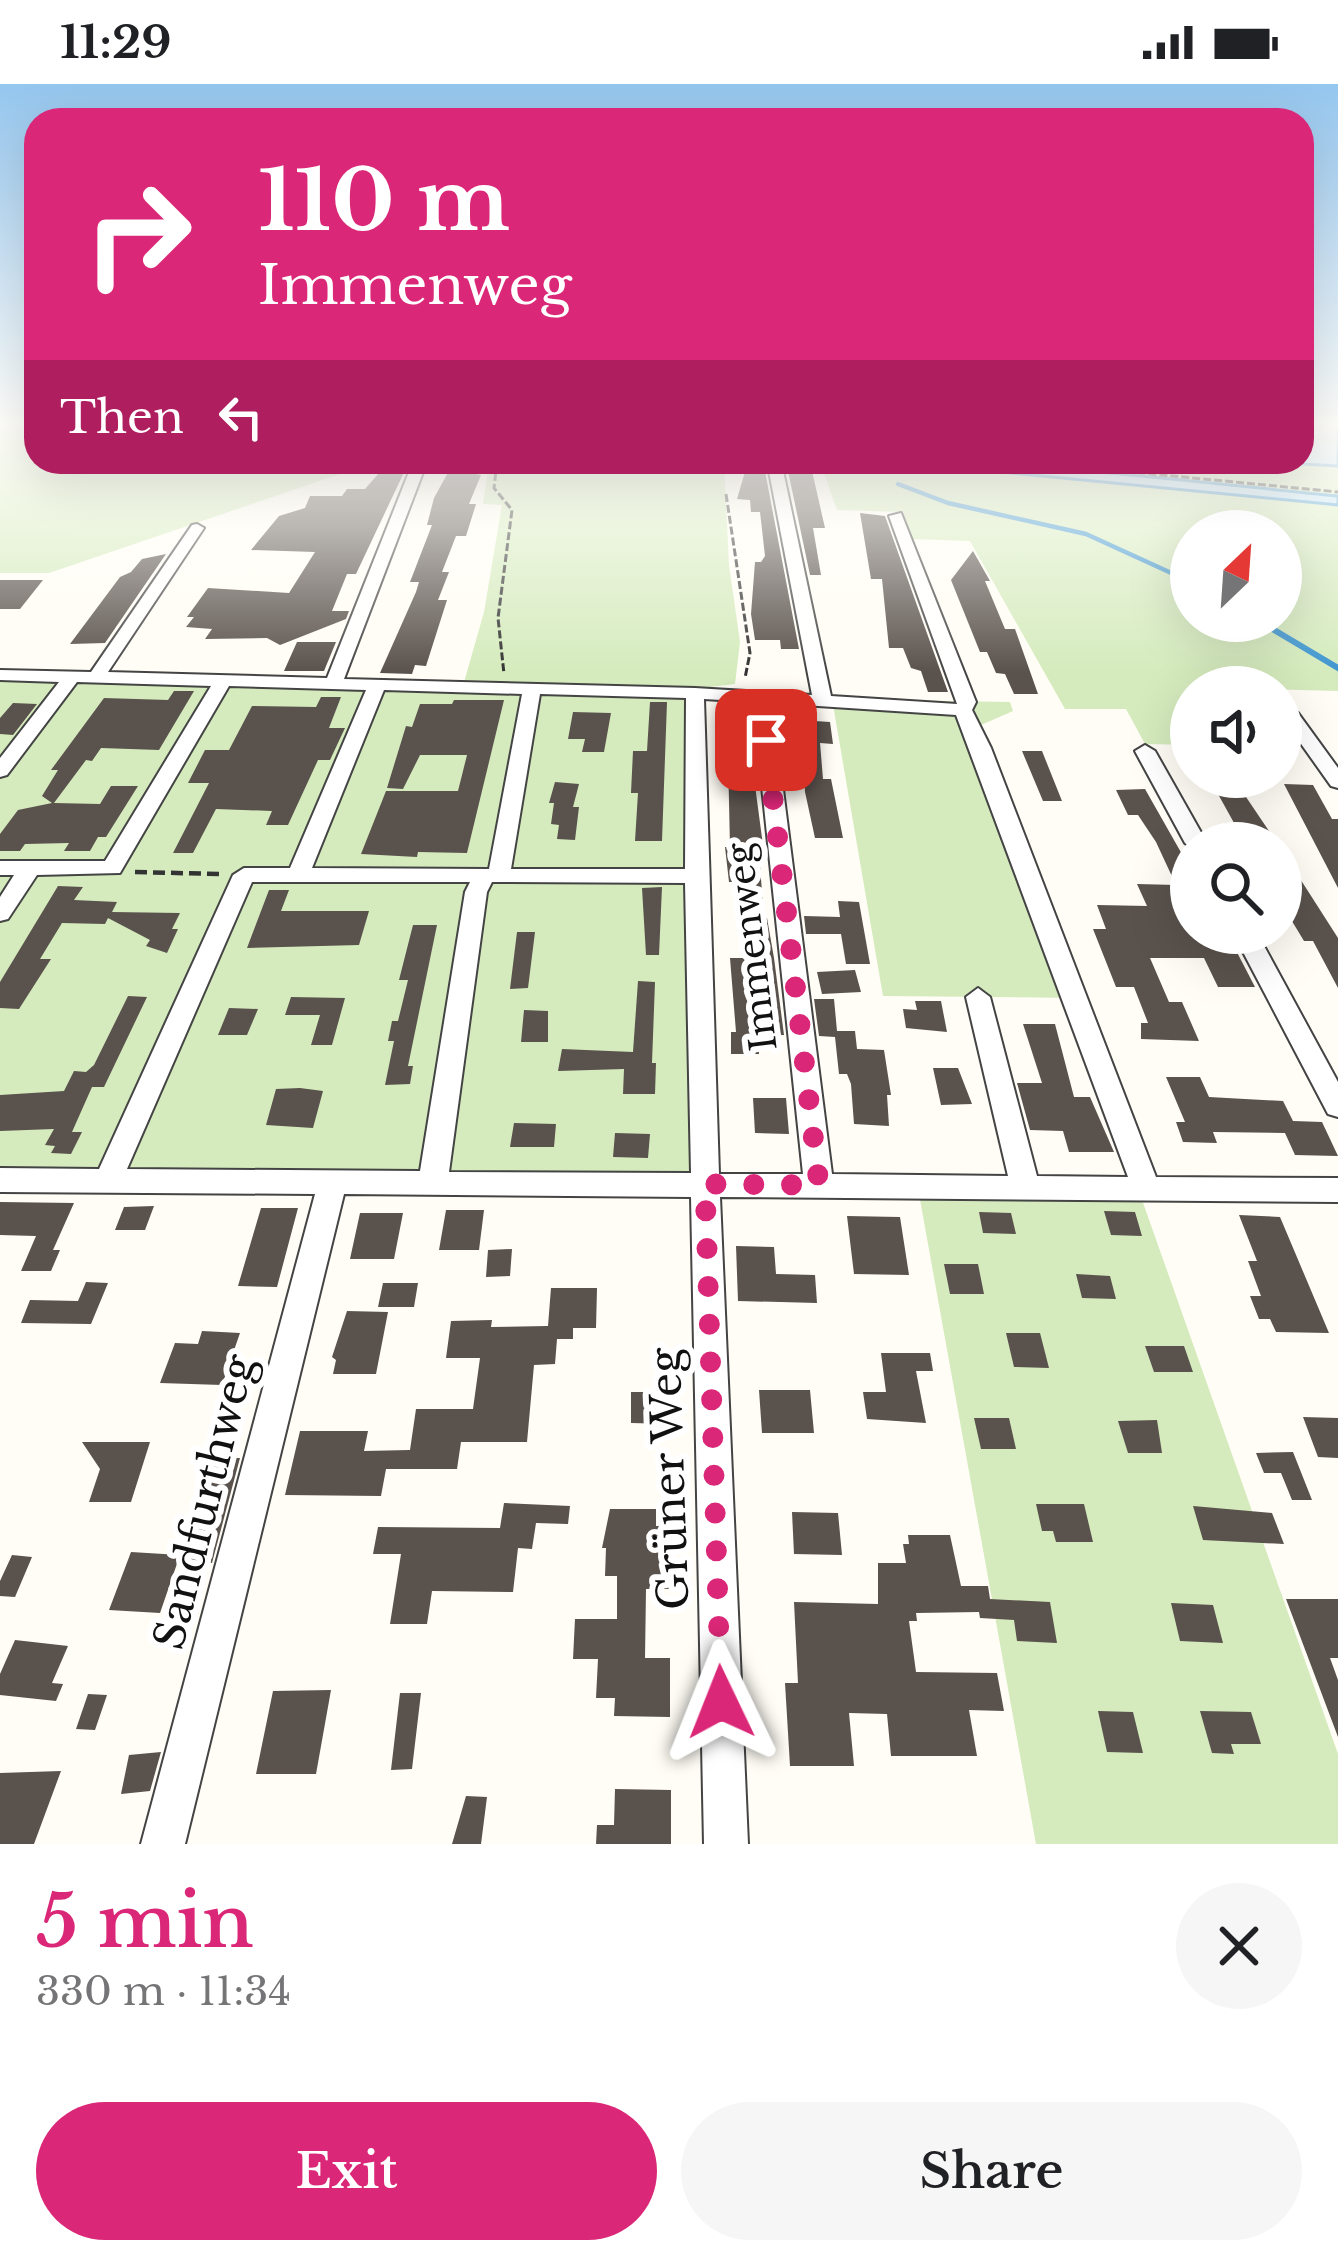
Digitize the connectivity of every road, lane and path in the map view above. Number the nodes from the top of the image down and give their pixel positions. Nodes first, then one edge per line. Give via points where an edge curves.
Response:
1 (402, 507) edge
2 (510, 507) edge
3 (728, 507) edge
4 (783, 507) edge
5 (896, 516) dead end
6 (197, 528) dead end
7 (0, 675) edge
8 (73, 677) junction
9 (96, 677) junction
10 (223, 681) junction
11 (333, 685) junction
12 (377, 686) junction
13 (499, 691) junction
14 (532, 691) junction
15 (695, 693) junction
16 (752, 697) junction
17 (823, 702) junction
18 (966, 720) junction
19 (1302, 732) edge
20 (1145, 751) dead end
21 (0, 771) edge
22 (1338, 782) edge
23 (1184, 822) edge
24 (0, 868) edge
25 (112, 868) junction
26 (28, 871) junction
27 (298, 874) junction
28 (244, 875) junction
29 (492, 876) junction
30 (696, 876) junction
31 (0, 914) edge
32 (1256, 954) edge
33 (978, 997) dead end
34 (1338, 1107) edge
35 (0, 1180) edge
36 (108, 1181) junction
37 (332, 1183) junction
38 (434, 1183) junction
39 (705, 1184) junction
40 (819, 1185) junction
41 (1025, 1185) junction
42 (1145, 1185) junction
43 (1338, 1190) edge
44 (163, 1844) edge
45 (726, 1844) edge

1 - 11 street
2 - 13 path
3 - 16 path
4 - 17 street
5 - 18 street via 967,702
6 - 9 street
7 - 8 street
8 - 9 street
8 - 21 street
9 - 10 street
10 - 11 street
10 - 25 street
11 - 12 street
12 - 13 street
12 - 27 street
13 - 14 street
14 - 15 street
14 - 29 street
15 - 16 street
15 - 30 street, Immenweg
16 - 17 street
16 - 40 street, Immenweg
17 - 18 street
18 - 42 street
19 - 22 street
20 - 23 street
24 - 26 street
25 - 26 street
25 - 28 path
26 - 31 street
27 - 28 street
27 - 29 street
28 - 36 street
29 - 30 street
29 - 38 street via 476,892
30 - 39 street, Immenweg
32 - 34 street
33 - 41 street
35 - 36 street
36 - 37 street
37 - 38 street
37 - 44 street, Sandfurthweg
38 - 39 street
39 - 40 street
39 - 45 street, Grüner Weg
40 - 41 street
41 - 42 street
42 - 43 street

